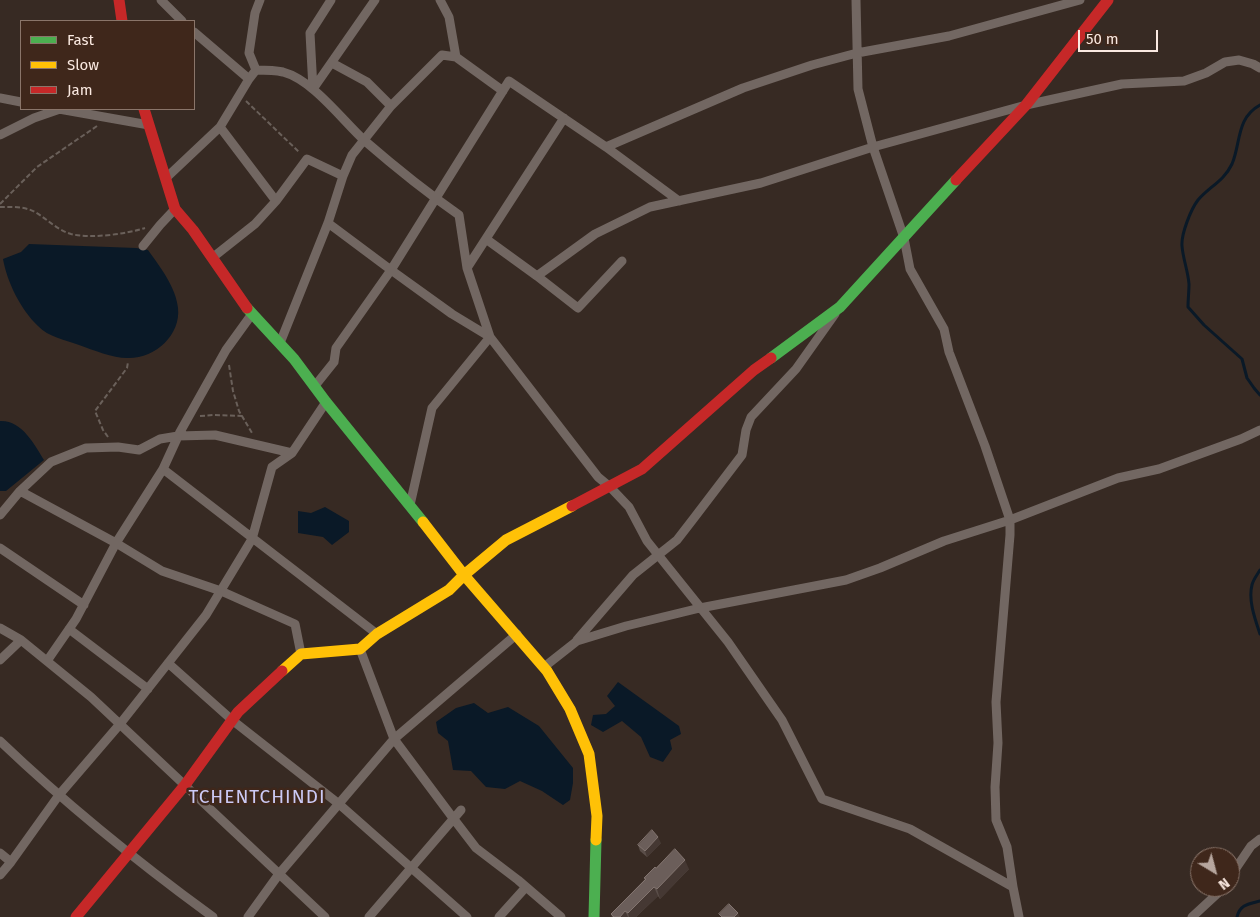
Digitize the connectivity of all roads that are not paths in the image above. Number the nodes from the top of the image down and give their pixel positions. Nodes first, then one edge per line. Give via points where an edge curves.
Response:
1 (118, 0) edge
2 (161, 0) edge
3 (260, 0) edge
4 (331, 0) edge
5 (375, 0) edge
6 (440, 0) edge
7 (856, 0) edge
8 (1080, 0) edge
9 (1108, 0) edge
10 (122, 20) edge
11 (181, 20) edge
12 (195, 33) edge
13 (857, 53) junction
14 (456, 57) junction
15 (332, 62) junction
16 (1260, 68) edge
17 (256, 70) junction
18 (248, 79) junction
19 (313, 89) junction
20 (503, 91) junction
21 (0, 98) edge
22 (20, 102) edge
23 (1026, 105) junction
24 (392, 106) junction
25 (57, 110) edge
26 (66, 110) edge
27 (144, 110) edge
28 (564, 118) junction
29 (149, 125) junction
30 (220, 127) junction
31 (0, 135) edge
32 (364, 140) junction
33 (606, 147) junction
34 (873, 147) junction
35 (343, 176) junction
36 (166, 178) junction
37 (436, 199) junction
38 (679, 201) junction
39 (276, 202) junction
40 (175, 209) junction
41 (328, 223) junction
42 (904, 238) junction
43 (486, 239) junction
44 (142, 246) dead end
45 (212, 258) junction
46 (622, 261) dead end
47 (467, 268) junction
48 (390, 270) junction
49 (537, 276) junction
50 (840, 307) junction
51 (252, 314) junction
52 (490, 338) junction
53 (280, 343) junction
54 (314, 387) junction
55 (326, 402) junction
56 (1260, 430) edge
57 (178, 436) junction
58 (292, 454) junction
59 (163, 469) junction
60 (610, 487) junction
61 (20, 491) junction
62 (410, 505) junction
63 (0, 515) edge
64 (1010, 520) junction
65 (252, 540) junction
66 (116, 543) junction
67 (0, 548) edge
68 (659, 556) junction
69 (464, 575) junction
70 (221, 591) junction
71 (84, 605) junction
72 (700, 608) junction
73 (0, 628) edge
74 (69, 629) junction
75 (377, 634) junction
76 (517, 634) junction
77 (21, 640) junction
78 (577, 641) junction
79 (360, 649) junction
80 (301, 654) junction
81 (0, 660) edge
82 (47, 662) junction
83 (168, 663) junction
84 (544, 667) junction
85 (148, 689) junction
86 (232, 720) junction
87 (120, 724) junction
88 (394, 738) junction
89 (0, 741) edge
90 (185, 785) junction
91 (59, 795) junction
92 (339, 804) junction
93 (461, 810) dead end
94 (453, 818) junction
95 (1260, 840) edge
96 (128, 852) junction
97 (0, 853) edge
98 (11, 862) junction
99 (1240, 862) edge
100 (410, 868) junction
101 (279, 874) junction
102 (0, 875) edge
103 (526, 887) junction
104 (1013, 887) junction
105 (1215, 897) edge
106 (78, 916) edge
107 (209, 916) edge
108 (248, 917) edge
109 (325, 917) edge
110 (369, 917) edge
111 (467, 917) edge
112 (499, 917) edge
113 (561, 917) edge
114 (594, 917) edge
115 (1020, 917) edge
116 (1192, 917) edge

1 - 10 street
2 - 11 street
3 - 17 street via 249,53
4 - 19 street via 310,33
5 - 15 street
6 - 14 street via 449,17
7 - 13 street
8 - 13 street via 949,36
9 - 23 street
12 - 18 street
13 - 33 street via 744,88
13 - 34 street via 858,89
14 - 20 street
14 - 24 street via 442,56
15 - 19 street
15 - 24 street via 367,82
16 - 23 street via 1239,60 1225,62 1206,74 1184,81 1122,84
17 - 18 street
17 - 19 street via 286,72
18 - 30 street
19 - 32 street
20 - 28 street via 509,81
20 - 37 street
21 - 22 street
23 - 34 street
23 - 42 street
24 - 32 street
25 - 31 street
26 - 29 street
27 - 29 street
28 - 33 street
28 - 43 street
29 - 36 street
30 - 36 street
30 - 39 street
32 - 35 street via 352,154
32 - 37 street
33 - 38 street
34 - 38 street via 761,183
34 - 42 street
35 - 39 street via 307,160
35 - 41 street
36 - 40 street
37 - 47 street via 459,215
37 - 48 street
38 - 49 street via 650,207 595,234
39 - 45 street via 255,224
40 - 44 street
40 - 45 street
41 - 48 street
41 - 53 street
42 - 50 street
42 - 64 street via 910,269 944,329 949,352
43 - 47 street
43 - 49 street
45 - 51 street
46 - 49 street via 578,308
47 - 52 street
48 - 52 street
48 - 54 street via 336,348 334,362
50 - 60 street via 754,370 642,469
50 - 68 street via 796,369 751,416 742,455 728,476 677,540
51 - 53 street
51 - 57 street via 226,350
52 - 60 street via 598,477
52 - 62 street via 432,408
53 - 54 street
54 - 55 street
55 - 58 street
55 - 62 street
56 - 64 street via 1159,469 1118,478
57 - 58 street via 215,436
57 - 59 street
57 - 61 street via 160,439 139,450 86,448 51,462
58 - 65 street via 272,467
59 - 65 street
59 - 66 street
60 - 68 street via 629,507
60 - 69 street via 506,540
61 - 63 street
61 - 66 street
62 - 69 street
64 - 72 street via 944,541 846,580
64 - 104 street via 996,702 995,787 996,820 1007,847
65 - 70 street
65 - 75 street
66 - 70 street via 162,572
66 - 71 street
67 - 71 street
68 - 72 street
68 - 78 street via 633,574
69 - 75 street via 449,590
69 - 76 street
70 - 80 street via 295,624
70 - 83 street
71 - 74 street
72 - 78 street
72 - 104 street via 728,642 782,720 822,799 910,829
73 - 77 street
74 - 82 street
74 - 85 street
75 - 79 street
76 - 84 street
76 - 88 street
77 - 81 street
77 - 82 street
78 - 84 street
79 - 80 street
79 - 88 street
80 - 86 street
82 - 87 street
83 - 85 street
83 - 86 street
84 - 114 street via 570,709 589,754 597,816
85 - 87 street
86 - 90 street
86 - 92 street
87 - 90 street
87 - 91 street
88 - 92 street
88 - 94 street
89 - 91 street
90 - 96 street
90 - 101 street
91 - 96 street
91 - 98 street
92 - 100 street
92 - 101 street
93 - 94 street
94 - 100 street
94 - 103 street via 476,848
95 - 99 street via 1251,846
96 - 106 street
96 - 107 street
97 - 98 street
98 - 102 street
100 - 110 street
100 - 111 street
101 - 108 street
101 - 109 street
103 - 112 street
103 - 113 street
104 - 115 street
105 - 116 street

